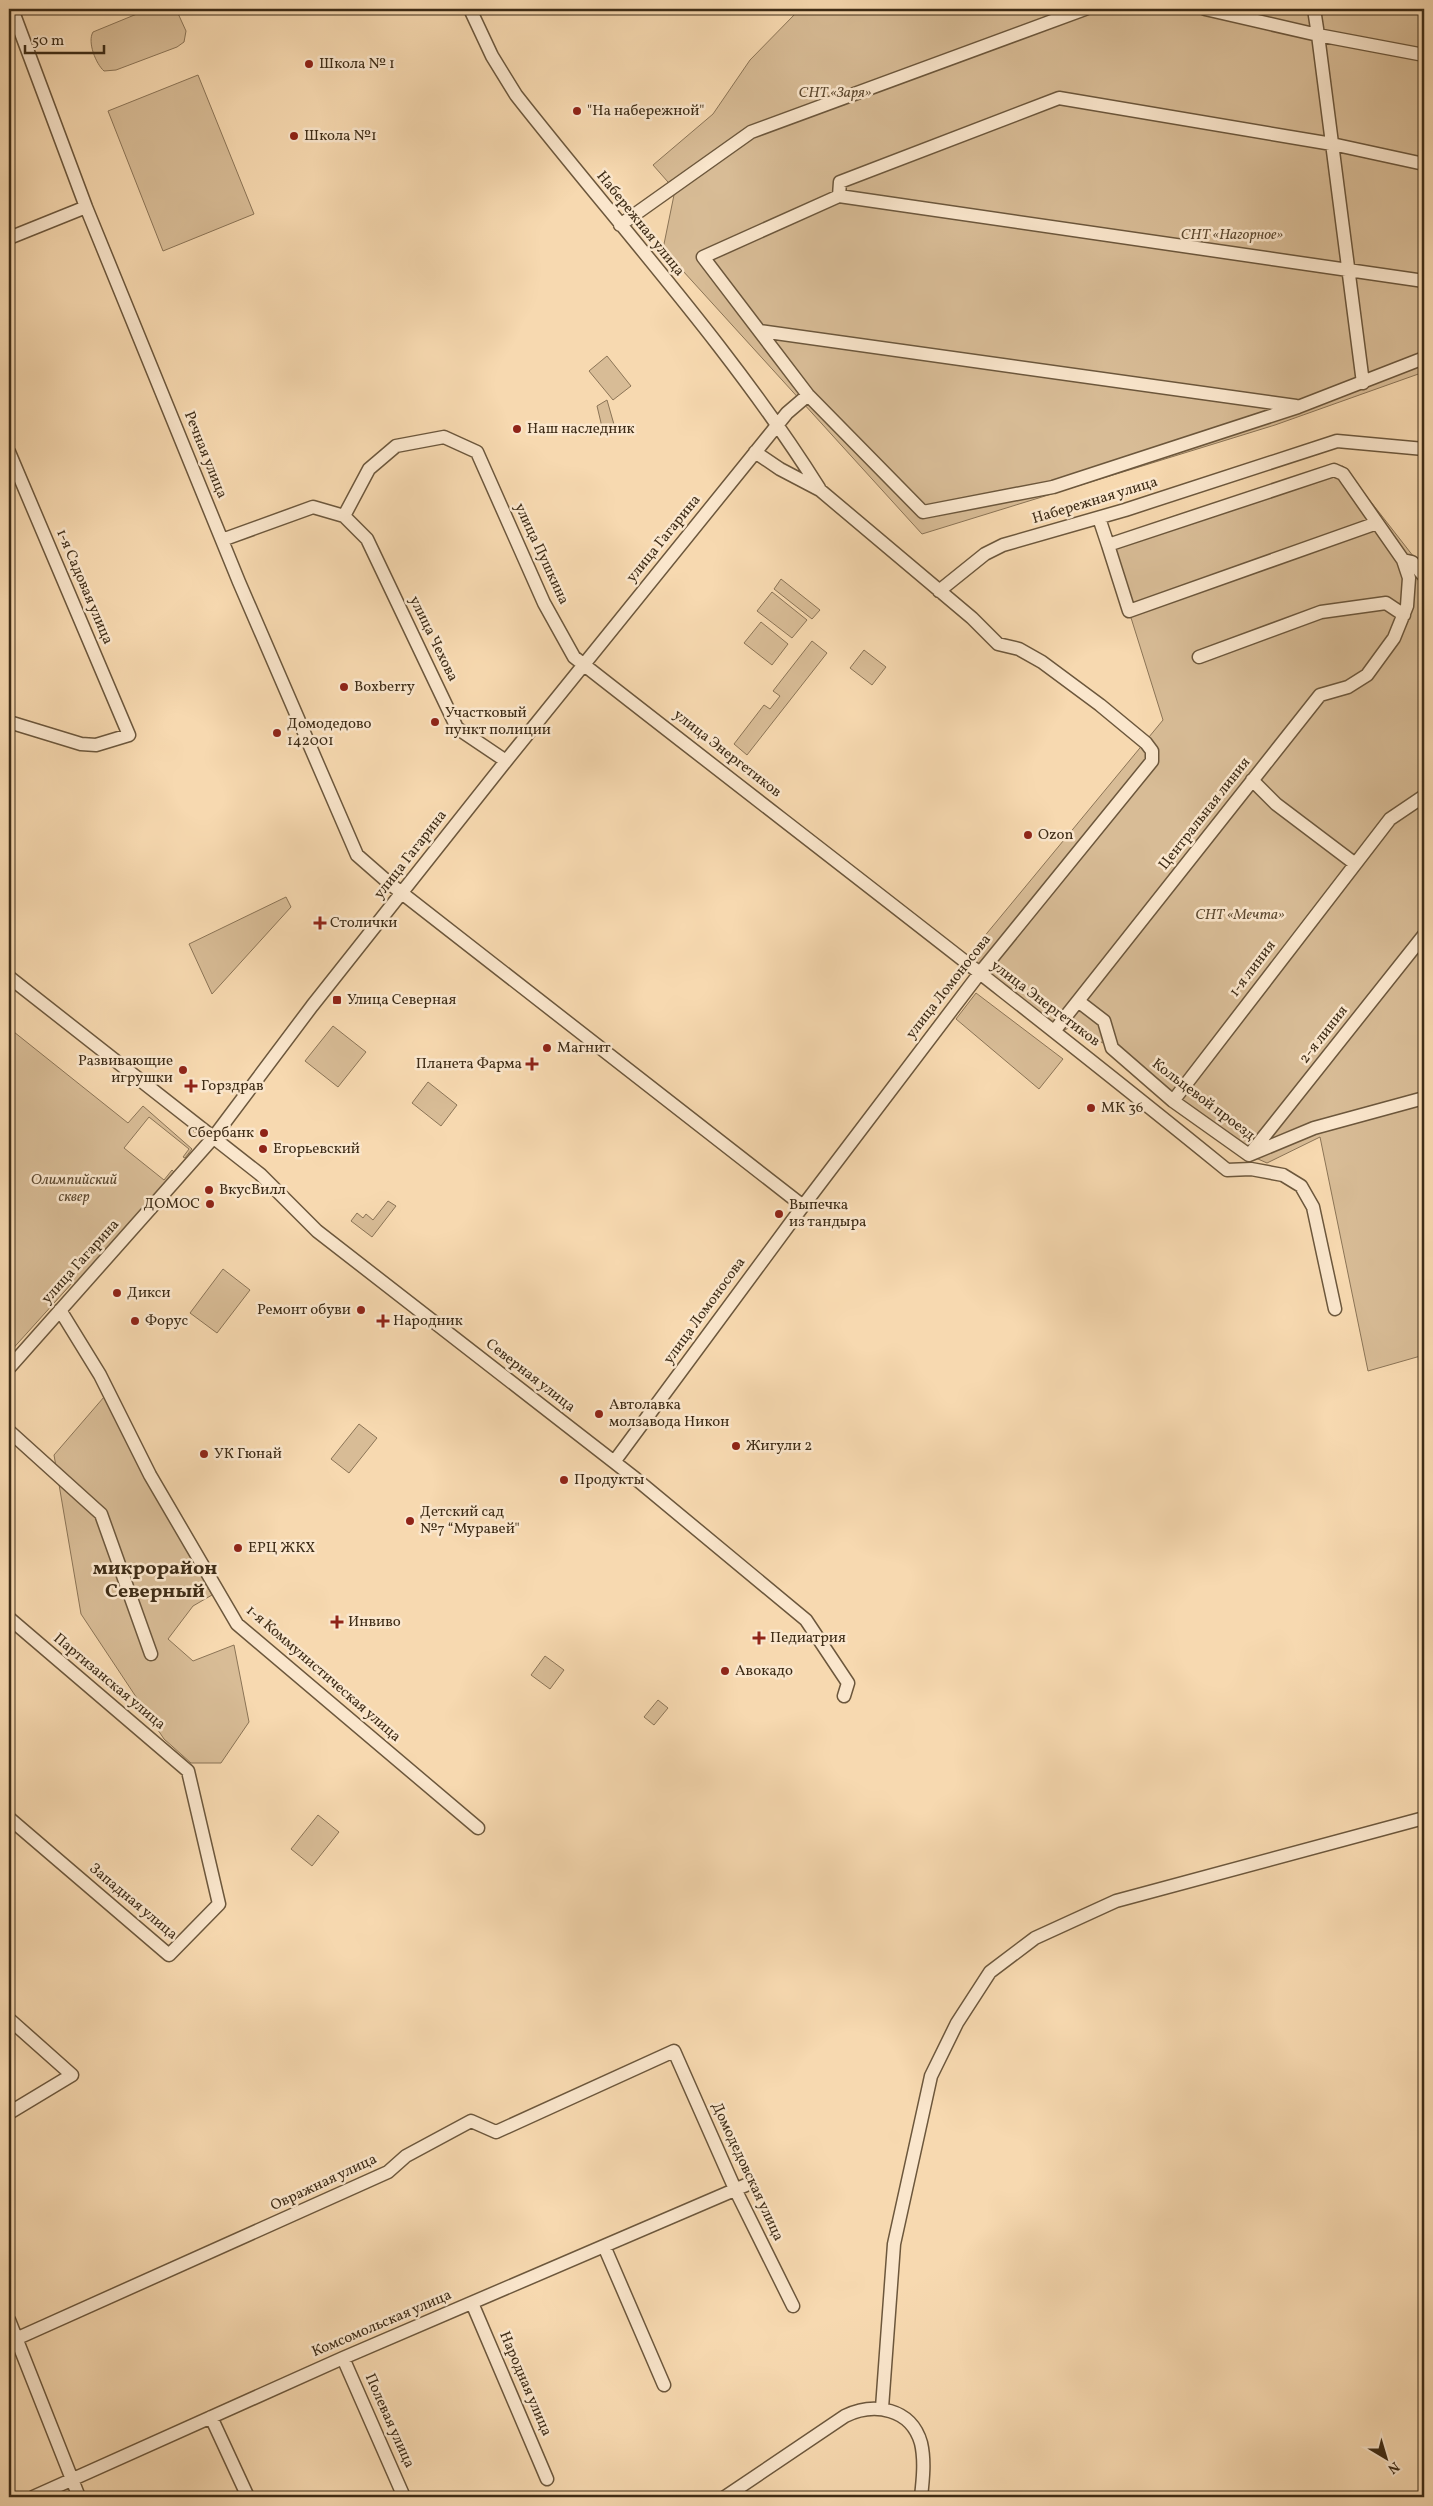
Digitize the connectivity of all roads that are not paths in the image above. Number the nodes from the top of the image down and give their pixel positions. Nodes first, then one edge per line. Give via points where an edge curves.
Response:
1 (12, 9) edge
2 (470, 9) edge
3 (1085, 9) edge
4 (1205, 9) edge
5 (1314, 9) edge
6 (1318, 35) junction
7 (1424, 55) edge
8 (1332, 144) junction
9 (1424, 164) edge
10 (840, 196) junction
11 (86, 207) junction
12 (620, 225) junction
13 (9, 238) edge
14 (1348, 270) junction
15 (1424, 281) edge
16 (760, 331) junction
17 (1424, 358) edge
18 (1363, 383) junction
19 (808, 395) junction
20 (1298, 407) junction
21 (776, 427) junction
22 (1424, 449) edge
23 (9, 452) edge
24 (755, 452) junction
25 (796, 453) junction
26 (780, 469) junction
27 (820, 490) junction
28 (344, 516) junction
29 (1099, 518) junction
30 (1377, 523) junction
31 (222, 540) junction
32 (1108, 545) junction
33 (1403, 560) junction
34 (1424, 576) edge
35 (939, 591) junction
36 (1404, 615) junction
37 (1199, 657) dead end
38 (584, 664) junction
39 (9, 722) edge
40 (506, 761) junction
41 (1252, 780) junction
42 (1424, 796) edge
43 (1354, 863) junction
44 (402, 893) junction
45 (1424, 935) edge
46 (979, 974) junction
47 (9, 977) edge
48 (1078, 1001) junction
49 (1055, 1030) junction
50 (1424, 1098) edge
51 (1173, 1101) junction
52 (213, 1138) junction
53 (1249, 1156) junction
54 (803, 1206) junction
55 (1336, 1309) dead end
56 (60, 1310) junction
57 (9, 1368) edge
58 (9, 1430) edge
59 (614, 1462) junction
60 (9, 1618) edge
61 (151, 1654) dead end
62 (844, 1696) dead end
63 (188, 1771) joint
64 (9, 1818) edge
65 (1424, 1818) edge
66 (478, 1828) dead end
67 (9, 2019) edge
68 (674, 2051) joint
69 (9, 2113) edge
70 (740, 2187) junction
71 (604, 2246) junction
72 (472, 2303) junction
73 (793, 2306) dead end
74 (9, 2320) edge
75 (13, 2340) edge
76 (343, 2358) junction
77 (664, 2385) dead end
78 (882, 2408) junction
79 (211, 2417) junction
80 (547, 2478) dead end
81 (72, 2480) junction
82 (34, 2497) edge
83 (79, 2497) edge
84 (248, 2497) edge
85 (404, 2497) edge
86 (725, 2497) edge
87 (921, 2497) edge

1 - 11 street, Речная улица
2 - 12 street, Набережная улица via 492,56 516,95
3 - 12 street via 751,132
4 - 6 street
5 - 6 street
6 - 7 street
6 - 8 street
8 - 9 street
8 - 10 street via 1060,98 840,182
8 - 14 street
10 - 14 street
10 - 16 street via 703,257
11 - 13 street
11 - 31 street, Речная улица
12 - 21 street, Набережная улица via 732,364
14 - 15 street
14 - 18 street
16 - 19 street
16 - 20 street
17 - 18 street
18 - 20 street
19 - 20 street via 923,512 1053,487
19 - 21 street, улица Гагарина
21 - 24 street, улица Гагарина
21 - 25 street, Набережная улица
22 - 29 street, Набережная улица via 1337,441
23 - 39 street, 1-я Садовая улица via 129,735 96,745 81,744
24 - 26 street, Набережная улица
24 - 38 street, улица Гагарина
25 - 26 street via 791,465
25 - 27 street, Набережная улица
26 - 27 street, Набережная улица
27 - 35 street, Набережная улица
28 - 31 street via 313,506
28 - 38 street, улица Пушкина via 369,468 396,446 444,437 477,452 544,603 574,657
28 - 40 street, улица Чехова via 367,539 457,728
29 - 32 street
29 - 35 street, Набережная улица via 993,549
30 - 32 street via 1343,474 1334,470
30 - 32 street via 1129,611
30 - 33 street
31 - 44 street, Речная улица via 354,850
33 - 34 street via 1412,562
33 - 36 street, Центральная линия via 1408,578
35 - 46 street, улица Ломоносова via 998,644 1018,649 1042,662 1100,705 1152,751 1152,761 1146,770
36 - 37 street via 1386,603 1321,612
36 - 41 street, Центральная линия via 1394,638 1367,675 1348,687 1320,695
38 - 40 street, улица Гагарина
38 - 46 street, улица Энергетиков
40 - 44 street, улица Гагарина
41 - 43 street via 1276,804
41 - 48 street, Центральная линия
42 - 43 street, 1-я линия via 1390,819
43 - 51 street, 1-я линия
44 - 52 street, улица Гагарина
44 - 54 street, Речная улица
45 - 53 street, 2-я линия
46 - 49 street, улица Энергетиков
46 - 54 street, улица Ломоносова
47 - 52 street, Северная улица
48 - 49 street, Центральная линия
48 - 51 street, Кольцевой проезд via 1104,1021 1112,1048
49 - 55 street, улица Энергетиков via 1227,1170 1251,1169 1283,1175 1301,1186 1313,1206
50 - 53 street, Кольцевой проезд via 1314,1128
51 - 53 street, Кольцевой проезд
52 - 56 street, улица Гагарина
52 - 59 street, Северная улица via 261,1176 317,1231
54 - 59 street, улица Ломоносова
56 - 57 street, улица Гагарина
56 - 66 street, 1-я Коммунистическая улица via 100,1376 150,1475 236,1624
58 - 61 street via 101,1514
59 - 62 street, Северная улица via 806,1620 848,1683
60 - 63 street, Партизанская улица
63 - 64 street, Западная улица via 218,1904 169,1955
65 - 78 street via 1116,1901 1035,1938 990,1972 957,2023 931,2076 894,2244
67 - 69 street via 72,2075
68 - 70 street, Домодедовская улица
68 - 75 street, Овражная улица via 496,2132 471,2121 406,2156 388,2172
70 - 71 street, Комсомольская улица
70 - 73 street, Домодедовская улица
71 - 72 street, Комсомольская улица
71 - 77 street
72 - 76 street, Комсомольская улица
72 - 80 street, Народная улица
74 - 75 street
75 - 81 street
76 - 79 street, Комсомольская улица
76 - 85 street, Полевая улица
78 - 86 street via 861,2409 845,2416
78 - 87 street via 901,2415 917,2433 923,2460
79 - 81 street, Комсомольская улица
79 - 84 street
81 - 82 street, Комсомольская улица
81 - 83 street

